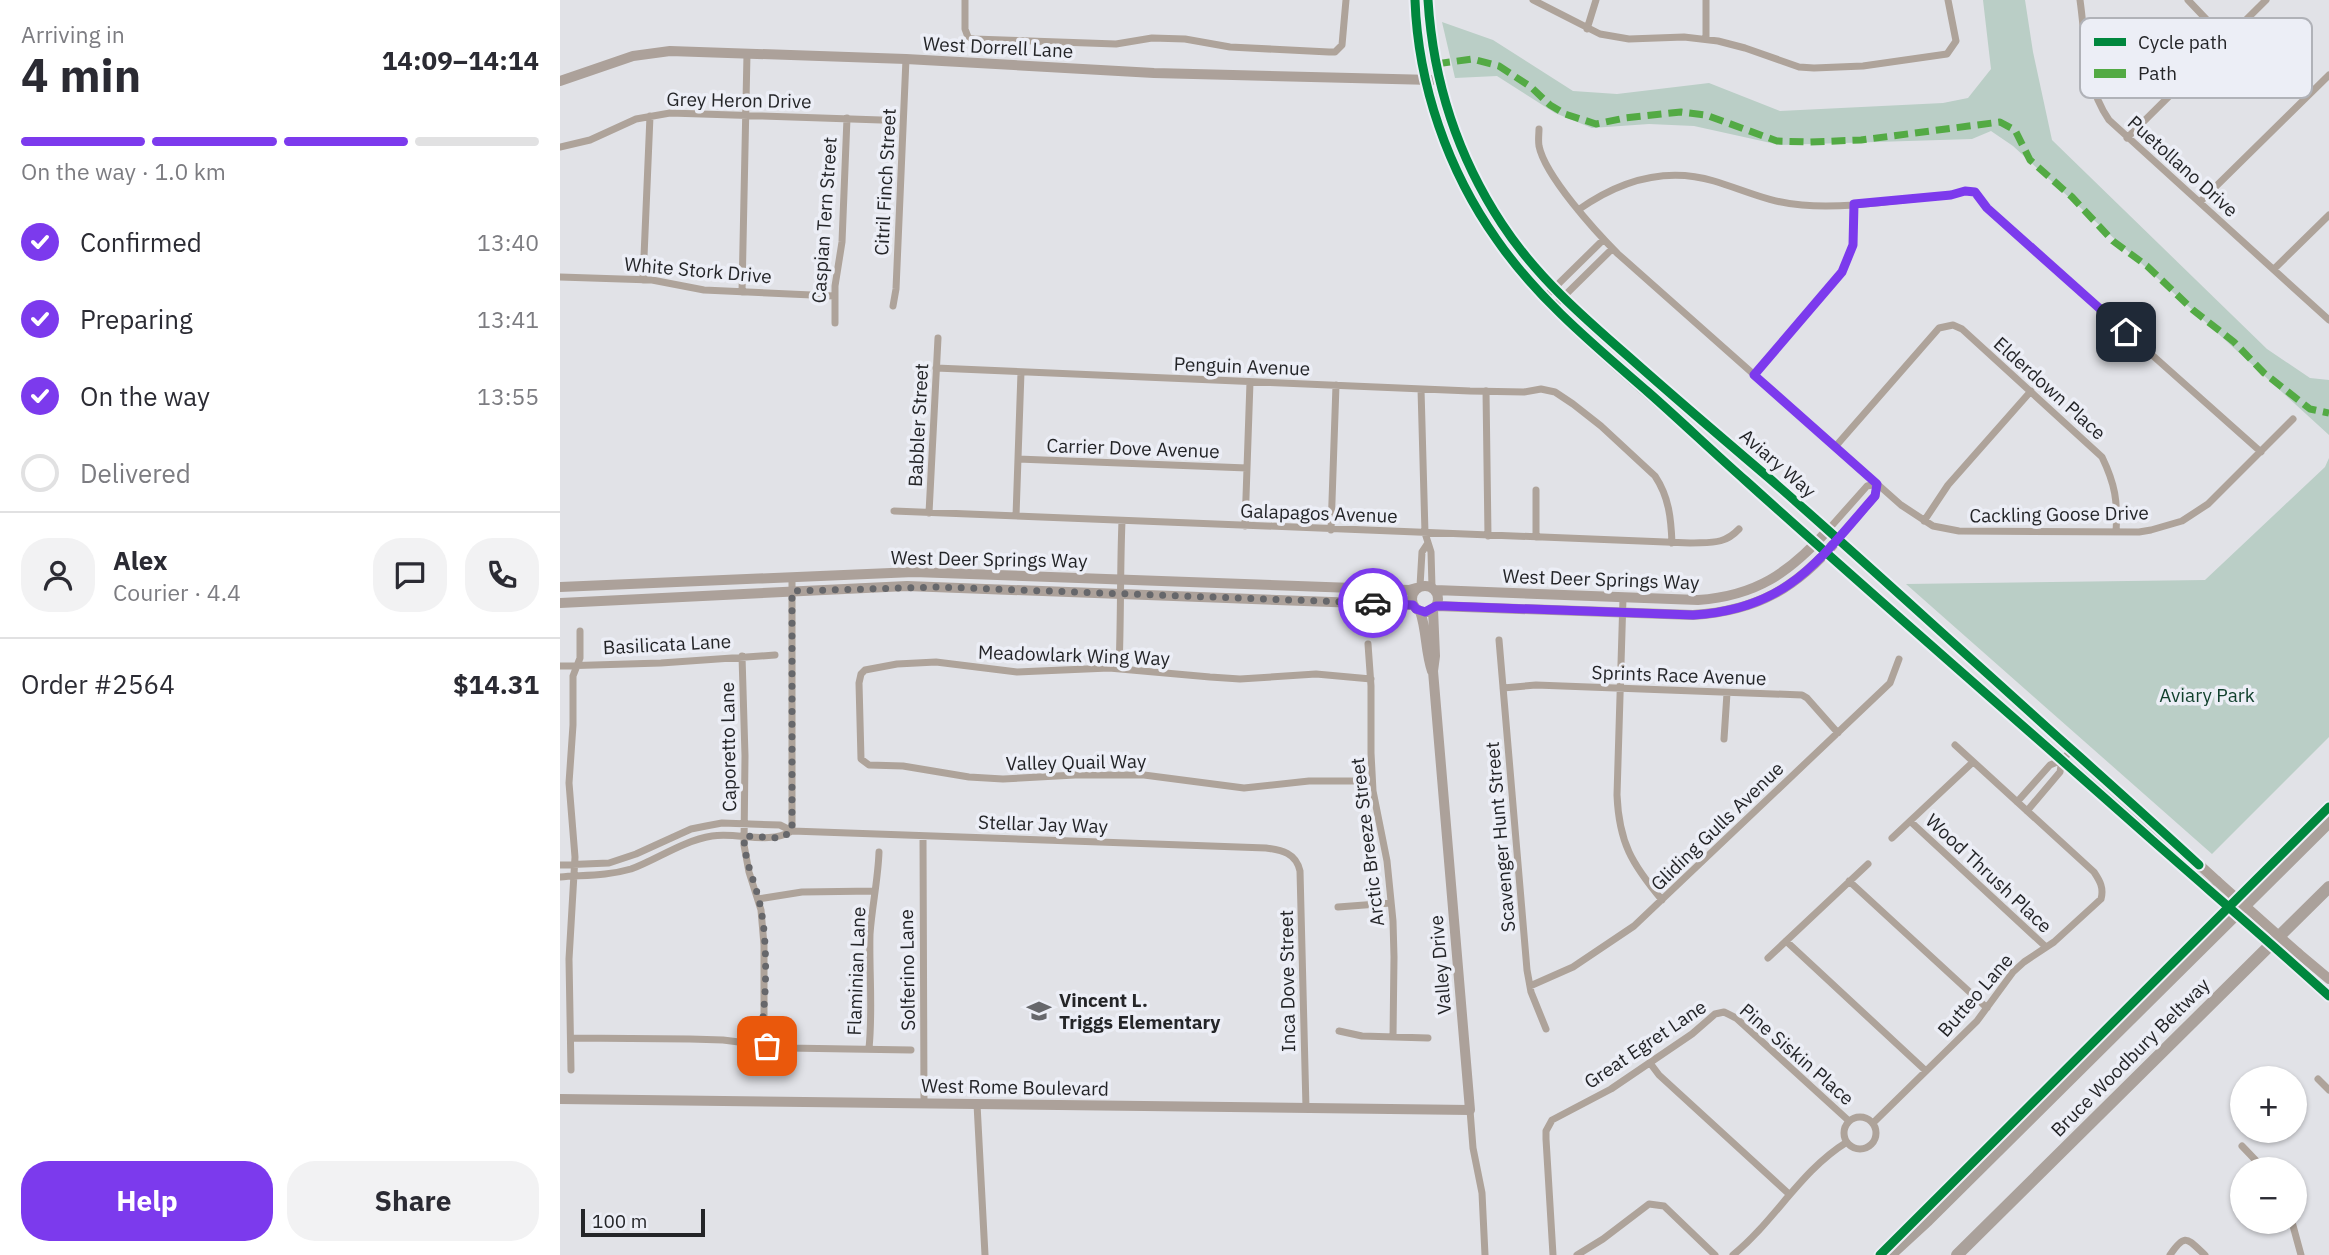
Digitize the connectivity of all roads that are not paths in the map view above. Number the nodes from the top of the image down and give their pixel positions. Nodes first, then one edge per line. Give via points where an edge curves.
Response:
1 (965, 0) edge
2 (1346, 0) edge
3 (1415, 0) edge
4 (1429, 0) edge
5 (1533, 0) edge
6 (1596, 0) edge
7 (1706, 0) edge
8 (1948, 0) edge
9 (2080, 0) edge
10 (2188, 0) edge
11 (2266, 0) edge
12 (2082, 18) edge
13 (2205, 18) edge
14 (2248, 18) edge
15 (1587, 29) junction
16 (1706, 40) junction
17 (747, 54) junction
18 (906, 59) junction
19 (2329, 75) edge
20 (1426, 80) junction
21 (1439, 80) junction
22 (560, 81) edge
23 (2312, 92) edge
24 (2096, 98) edge
25 (2167, 98) edge
26 (2306, 98) edge
27 (745, 115) junction
28 (650, 116) junction
29 (847, 118) junction
30 (881, 120) dead end
31 (1539, 129) dead end
32 (2127, 138) junction
33 (560, 147) edge
34 (2200, 202) junction
35 (1854, 204) junction
36 (1578, 210) junction
37 (2329, 215) edge
38 (1603, 240) junction
39 (1612, 249) junction
40 (2274, 269) junction
41 (560, 277) edge
42 (643, 280) junction
43 (1554, 287) junction
44 (742, 292) junction
45 (834, 296) junction
46 (1563, 297) junction
47 (1545, 298) junction
48 (893, 306) dead end
49 (1553, 307) junction
50 (2329, 320) edge
51 (835, 323) dead end
52 (938, 338) dead end
53 (936, 368) junction
54 (1021, 372) junction
55 (1754, 375) junction
56 (1250, 382) junction
57 (1336, 385) junction
58 (1421, 389) junction
59 (1486, 391) junction
60 (2031, 391) junction
61 (2293, 419) dead end
62 (1835, 447) junction
63 (2261, 452) junction
64 (1018, 459) junction
65 (1247, 468) junction
66 (1877, 484) junction
67 (1536, 490) dead end
68 (894, 511) dead end
69 (929, 513) junction
70 (1016, 516) junction
71 (1122, 521) junction
72 (1924, 521) junction
73 (1245, 526) junction
74 (1739, 528) dead end
75 (1331, 530) junction
76 (1827, 531) junction
77 (2116, 532) junction
78 (1425, 533) junction
79 (1488, 536) junction
80 (1536, 537) junction
81 (1838, 539) junction
82 (1428, 543) junction
83 (1672, 543) junction
84 (1815, 544) junction
85 (1826, 553) junction
86 (792, 578) junction
87 (1120, 586) junction
88 (560, 587) edge
89 (1418, 587) junction
90 (1434, 589) junction
91 (792, 591) junction
92 (1623, 598) junction
93 (560, 603) edge
94 (1417, 608) junction
95 (1435, 608) junction
96 (1623, 612) junction
97 (580, 631) dead end
98 (1499, 640) dead end
99 (1368, 644) dead end
100 (775, 655) dead end
101 (742, 656) junction
102 (1899, 659) dead end
103 (578, 665) junction
104 (560, 666) edge
105 (1119, 668) junction
106 (1433, 671) junction
107 (1371, 679) junction
108 (1503, 688) junction
109 (1621, 689) junction
110 (1727, 693) junction
111 (1838, 733) junction
112 (1724, 739) dead end
113 (1955, 745) dead end
114 (2072, 750) junction
115 (2063, 760) junction
116 (1973, 761) junction
117 (864, 763) joint
118 (1372, 781) junction
119 (2017, 802) junction
120 (2026, 811) junction
121 (1911, 822) junction
122 (2329, 822) edge
123 (744, 823) junction
124 (792, 831) junction
125 (744, 836) junction
126 (923, 836) junction
127 (1892, 838) dead end
128 (879, 852) dead end
129 (1292, 856) joint
130 (1868, 863) dead end
131 (560, 865) edge
132 (575, 865) junction
133 (575, 876) junction
134 (560, 877) edge
135 (1849, 881) junction
136 (2213, 884) junction
137 (2329, 887) edge
138 (875, 891) junction
139 (758, 899) junction
140 (1662, 900) junction
141 (1391, 903) junction
142 (1338, 906) dead end
143 (1786, 941) junction
144 (2046, 947) junction
145 (2294, 957) junction
146 (1768, 958) dead end
147 (2329, 979) edge
148 (1530, 986) junction
149 (2329, 996) edge
150 (1987, 1008) junction
151 (1724, 1012) joint
152 (1546, 1029) dead end
153 (1339, 1031) dead end
154 (1393, 1037) junction
155 (571, 1038) junction
156 (1428, 1038) dead end
157 (758, 1045) junction
158 (869, 1048) junction
159 (911, 1050) dead end
160 (1650, 1063) junction
161 (571, 1070) dead end
162 (1926, 1071) junction
163 (2318, 1079) dead end
164 (2329, 1090) edge
165 (560, 1099) edge
166 (925, 1104) junction
167 (977, 1104) junction
168 (1306, 1108) junction
169 (1470, 1110) junction
170 (1849, 1121) junction
171 (1873, 1123) junction
172 (1847, 1142) junction
173 (2242, 1146) dead end
174 (2253, 1157) edge
175 (1790, 1194) junction
176 (2295, 1234) edge
177 (985, 1255) edge
178 (1485, 1255) edge
179 (1553, 1255) edge
180 (1577, 1255) edge
181 (1715, 1255) edge
182 (1732, 1255) edge
183 (1890, 1255) edge
184 (1957, 1255) edge
185 (2170, 1255) edge
186 (2206, 1255) edge
187 (2301, 1255) edge

1 - 2 street via 967,35 974,39 1103,44 1185,39 1230,47 1329,52 1339,50 1343,41
3 - 20 main road, Aviary Way
4 - 21 main road, Aviary Way
5 - 15 street
6 - 15 street
7 - 16 street
8 - 16 street via 1956,37 1951,50 1942,56 1814,68
9 - 12 street, Puetollano Drive
10 - 13 street
11 - 14 street
15 - 16 street via 1613,37
17 - 18 main road, West Dorrell Lane
17 - 22 main road, West Dorrell Lane via 651,52
17 - 27 street
18 - 20 main road, West Dorrell Lane via 1154,73
18 - 48 street, Citril Finch Street
19 - 23 street
20 - 21 main road, West Dorrell Lane
20 - 47 main road, Aviary Way via 1447,149 1471,199 1502,248
21 - 43 main road, Aviary Way via 1458,139 1483,193 1516,244
24 - 32 street, Puetollano Drive
25 - 32 street
26 - 34 street
27 - 28 street, Grey Heron Drive via 677,112
27 - 29 street, Grey Heron Drive
27 - 44 street
28 - 33 street, Grey Heron Drive
28 - 42 street
29 - 30 street, Grey Heron Drive
29 - 45 street, Caspian Tern Street via 841,250
31 - 36 street, Cackling Goose Drive via 1543,156
32 - 34 street, Puetollano Drive
34 - 40 street, Puetollano Drive
35 - 36 street via 1789,204 1702,178 1666,175 1627,181
35 - 55 street via 1853,245 1842,272
35 - 63 street via 1975,192 1987,208
36 - 38 street, Cackling Goose Drive
37 - 40 street
38 - 39 street, Cackling Goose Drive
38 - 43 street
39 - 46 street
39 - 55 street, Cackling Goose Drive
40 - 50 street, Puetollano Drive
41 - 42 street, White Stork Drive
42 - 44 street, White Stork Drive
43 - 46 main road, Aviary Way
43 - 47 street
44 - 45 street, White Stork Drive
45 - 51 street, Caspian Tern Street
46 - 49 street
46 - 76 main road, Aviary Way
47 - 49 main road, Aviary Way
49 - 84 main road, Aviary Way
52 - 53 street, Babbler Street
53 - 54 street, Penguin Avenue
53 - 69 street, Babbler Street
54 - 56 street, Penguin Avenue
54 - 64 street
55 - 62 street, Cackling Goose Drive
56 - 57 street, Penguin Avenue
56 - 65 street
57 - 58 street, Penguin Avenue
57 - 75 street
58 - 59 street, Penguin Avenue
58 - 78 street
59 - 79 street
59 - 83 street, Penguin Avenue via 1547,389 1586,414 1662,486 1670,510
60 - 62 street, Elderdown Place via 1962,329 1948,325 1939,328
60 - 72 street via 1948,485
60 - 77 street, Elderdown Place via 2102,457 2114,482
61 - 63 street, Cackling Goose Drive
62 - 66 street, Cackling Goose Drive
63 - 77 street, Cackling Goose Drive via 2208,504 2188,517 2168,527
64 - 65 street, Carrier Dove Avenue
64 - 70 street
65 - 73 street
66 - 72 street, Cackling Goose Drive
66 - 76 street via 1867,486
66 - 81 street via 1875,496
67 - 80 street
68 - 69 street, Galapagos Avenue
69 - 70 street, Galapagos Avenue
70 - 71 street, Galapagos Avenue
71 - 73 street, Galapagos Avenue
71 - 87 street
72 - 77 street, Cackling Goose Drive via 1970,532
73 - 75 street, Galapagos Avenue
74 - 83 street, Galapagos Avenue via 1724,540
75 - 78 street, Galapagos Avenue
76 - 81 main road, Aviary Way
76 - 84 main road, West Deer Springs Way
78 - 79 street, Galapagos Avenue
78 - 82 street
79 - 80 street, Galapagos Avenue
80 - 83 street, Galapagos Avenue
81 - 85 main road, West Deer Springs Way
81 - 114 main road, Aviary Way
82 - 89 street via 1422,552
82 - 90 street
84 - 85 main road, Aviary Way
84 - 92 main road, West Deer Springs Way via 1782,574 1742,593 1698,600
85 - 96 main road, West Deer Springs Way via 1783,590 1732,611 1693,615
85 - 115 main road, Aviary Way
86 - 87 main road, West Deer Springs Way via 914,572
86 - 88 main road, West Deer Springs Way
86 - 91 street
87 - 89 main road, West Deer Springs Way
87 - 91 main road, West Deer Springs Way
87 - 94 main road, West Deer Springs Way
87 - 105 street
89 - 90 main road
89 - 94 main road via 1412,596
90 - 92 main road, West Deer Springs Way
90 - 95 main road via 1439,598
91 - 93 main road, West Deer Springs Way
91 - 124 street
92 - 96 street
94 - 95 main road
94 - 106 main road, Valley Drive
95 - 96 main road, West Deer Springs Way
95 - 106 main road, Valley Drive
96 - 109 street
97 - 103 street
98 - 108 street, Scavenger Hunt Street
99 - 107 street, Arctic Breeze Street
100 - 101 street, Basilicata Lane
101 - 103 street, Basilicata Lane
101 - 123 street, Caporetto Lane
102 - 111 street, Gliding Gulls Avenue via 1890,683
103 - 104 street, Basilicata Lane
103 - 132 street via 573,676 569,783
105 - 107 street, Meadowlark Wing Way via 1217,678 1316,674
105 - 117 street, Meadowlark Wing Way via 1017,672 936,662 865,670 859,683
106 - 169 main road, Valley Drive
107 - 118 street, Arctic Breeze Street
108 - 109 street, Sprints Race Avenue
108 - 148 street, Scavenger Hunt Street
109 - 110 street, Sprints Race Avenue
109 - 140 street via 1619,822 1634,864
110 - 111 street, Sprints Race Avenue via 1802,695
110 - 112 street
111 - 140 street, Gliding Gulls Avenue
113 - 116 street
114 - 115 street
114 - 136 main road, Aviary Way
115 - 119 street via 2050,765
115 - 120 street via 2060,772
115 - 136 main road, Aviary Way
116 - 119 street
116 - 121 street
117 - 118 street, Valley Quail Way via 969,777 1135,774 1244,788 1309,780
118 - 141 street, Arctic Breeze Street
119 - 120 street
120 - 144 street, Butteo Lane via 2094,872 2102,887 2101,899
121 - 127 street
121 - 144 street, Wood Thrush Place
122 - 183 highway, Bruce Woodbury Beltway
123 - 124 street via 780,825
123 - 125 street, Caporetto Lane
123 - 132 street via 691,829 609,863
124 - 125 street via 781,838
124 - 126 street, Stellar Jay Way
125 - 133 street via 712,836 630,869
125 - 139 street, Caporetto Lane
126 - 129 street, Stellar Jay Way via 1266,848
126 - 166 street, Solferino Lane
128 - 138 street, Flaminian Lane
129 - 168 street, Inca Dove Street via 1300,871
130 - 135 street
131 - 132 street
132 - 133 street
133 - 134 street
133 - 155 street via 569,959
135 - 143 street
135 - 150 street
136 - 145 main road, Aviary Way, bridge
137 - 184 highway, Bruce Woodbury Beltway
138 - 139 street via 803,892
138 - 158 street, Flaminian Lane
139 - 157 street, Caporetto Lane via 764,1018
140 - 148 street, Gliding Gulls Avenue via 1592,956
141 - 142 street
141 - 154 street, Arctic Breeze Street
143 - 146 street
143 - 162 street
144 - 150 street, Butteo Lane via 2012,972
145 - 147 main road, Aviary Way
145 - 149 main road, Aviary Way
148 - 152 street, Scavenger Hunt Street
150 - 162 street, Butteo Lane
151 - 160 street, Great Egret Lane
151 - 170 street, Pine Siskin Place
153 - 154 street
154 - 156 street
155 - 157 street via 703,1039
155 - 161 street
157 - 158 street
158 - 159 street
160 - 175 street
160 - 179 street, Great Egret Lane via 1548,1125
162 - 171 street, Butteo Lane
163 - 164 street
165 - 166 main road, West Rome Boulevard
166 - 167 main road, West Rome Boulevard
167 - 168 main road, West Rome Boulevard
167 - 177 street
168 - 169 main road, West Rome Boulevard
169 - 178 street, Valley Drive
170 - 171 street via 1863,1117
170 - 172 street via 1844,1131
171 - 172 street via 1876,1134 1869,1146 1858,1148
172 - 175 street via 1823,1159
173 - 174 street
175 - 182 street via 1755,1236
176 - 187 street
180 - 181 street via 1649,1204 1664,1206
185 - 186 street via 2185,1241 2194,1242

